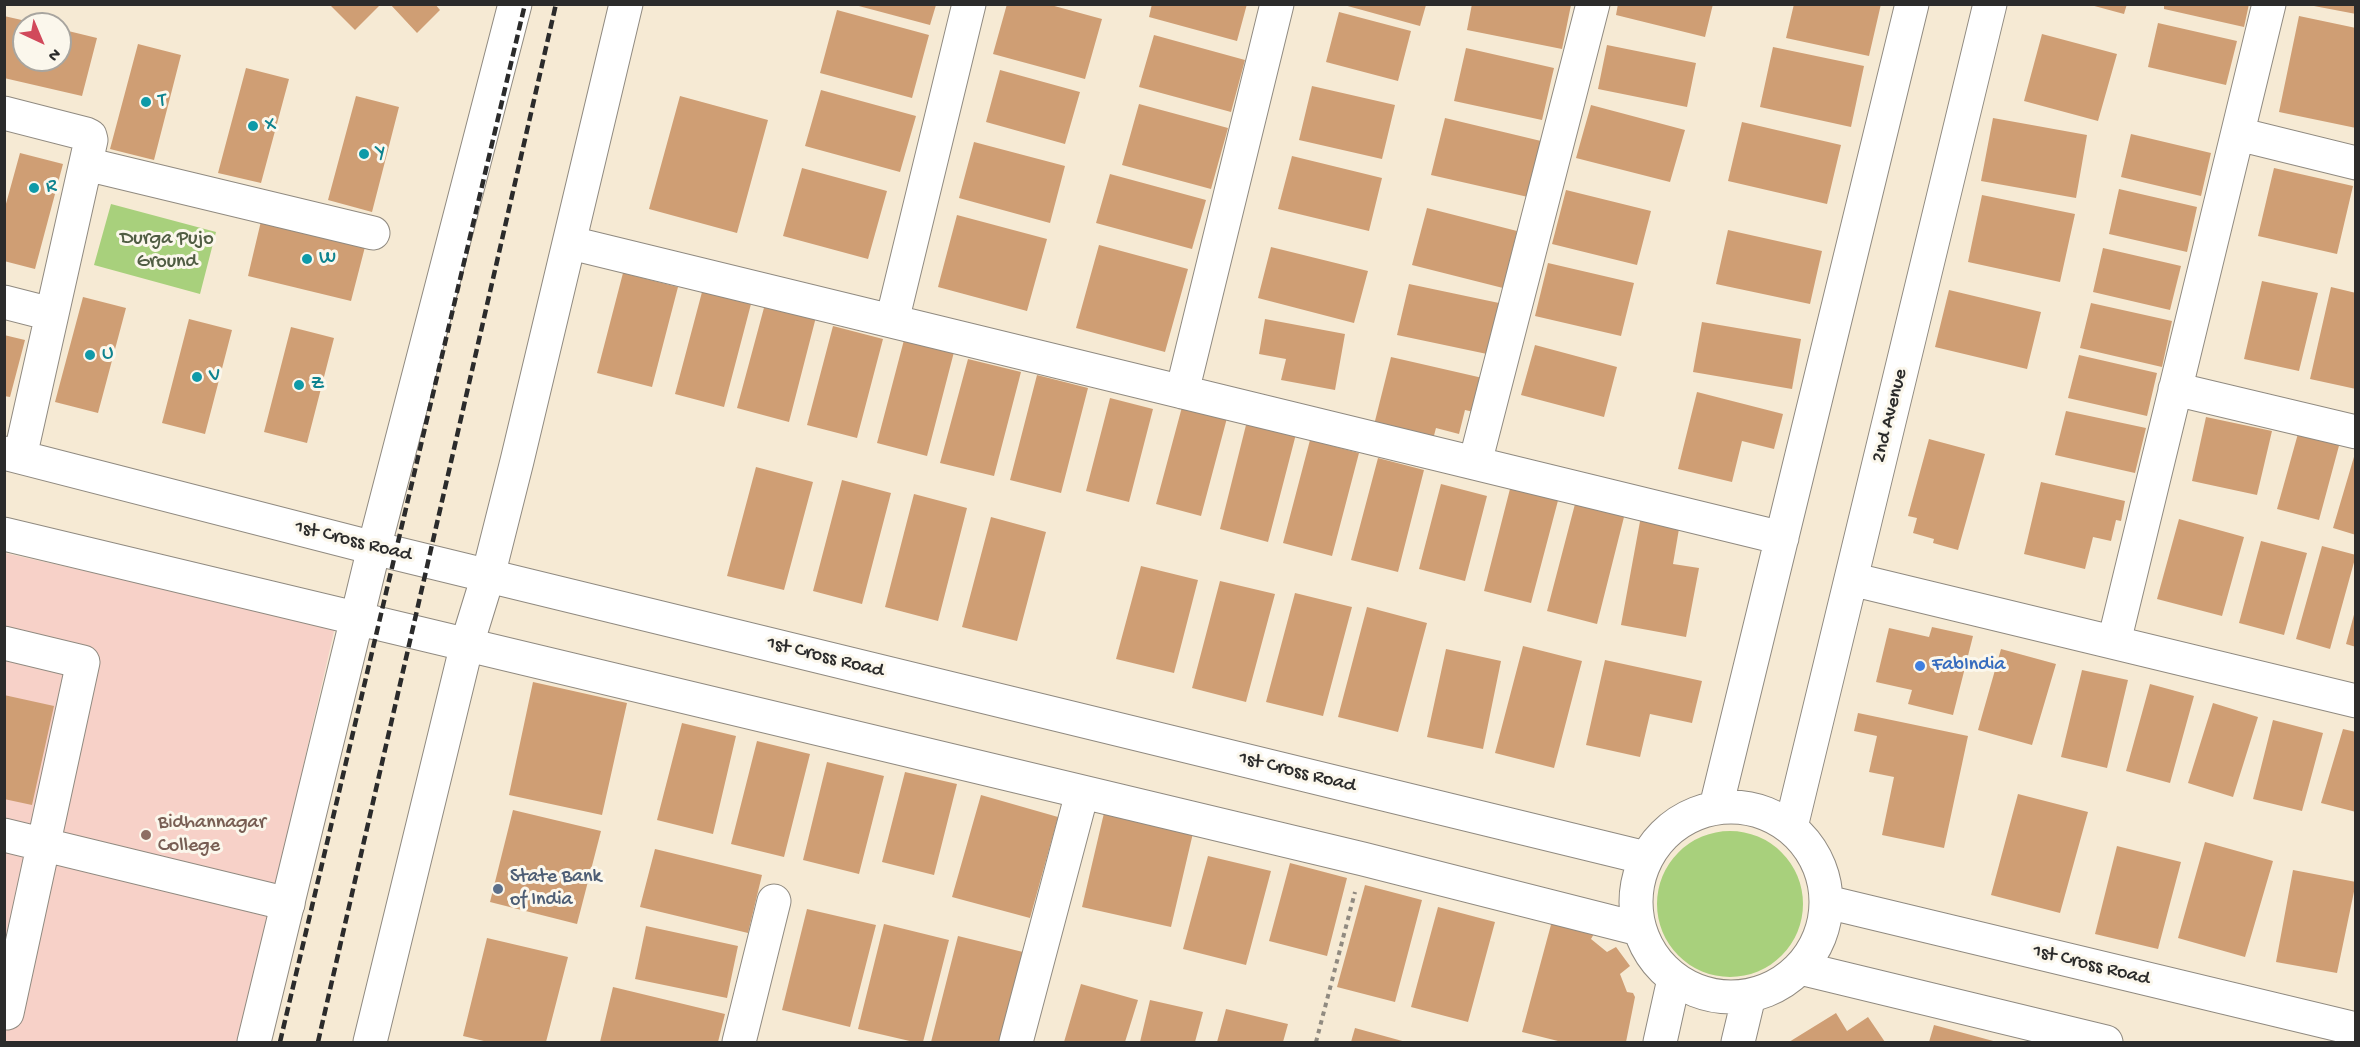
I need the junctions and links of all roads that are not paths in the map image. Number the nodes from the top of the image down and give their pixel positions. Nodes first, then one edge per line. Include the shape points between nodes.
1 (515, 4) edge
2 (626, 4) edge
3 (969, 4) edge
4 (1277, 4) edge
5 (1593, 4) edge
6 (1912, 4) edge
7 (1990, 4) edge
8 (2269, 4) edge
9 (4, 113) edge
10 (2238, 134) junction
11 (2355, 163) edge
12 (86, 164) junction
13 (373, 233) dead end
14 (571, 243) junction
15 (4, 302) edge
16 (51, 314) junction
17 (892, 321) junction
18 (2175, 388) junction
19 (1182, 392) junction
20 (2355, 432) edge
21 (12, 455) edge
22 (1475, 463) junction
23 (4, 534) edge
24 (1782, 538) junction
25 (374, 548) junction
26 (488, 576) junction
27 (1851, 579) junction
28 (358, 617) junction
29 (2114, 642) junction
30 (4, 643) edge
31 (467, 644) junction
32 (2355, 701) edge
33 (1082, 793) junction
34 (1716, 807) junction
35 (1791, 827) junction
36 (4, 835) edge
37 (45, 844) junction
38 (1646, 858) junction
39 (774, 901) dead end
40 (1827, 902) junction
41 (288, 904) junction
42 (1639, 930) junction
43 (1800, 968) junction
44 (1674, 979) junction
45 (1749, 996) junction
46 (4, 1012) edge
47 (2355, 1029) edge
48 (2316, 1032) edge
49 (254, 1042) edge
50 (370, 1042) edge
51 (739, 1042) edge
52 (1016, 1042) edge
53 (1660, 1042) edge
54 (1738, 1042) edge
55 (2106, 1042) edge

1 - 25 street
2 - 14 street
3 - 17 street
4 - 19 street
5 - 22 street
6 - 24 street
7 - 27 street, 2nd Avenue
8 - 10 street
9 - 12 street via 90,136
10 - 11 street
10 - 18 street
12 - 13 street
12 - 16 street
14 - 17 street
14 - 26 street
15 - 16 street
16 - 21 street
17 - 19 street
18 - 20 street
18 - 29 street
19 - 22 street
21 - 25 street, 1st Cross Road
22 - 24 street
23 - 28 street
24 - 34 street
25 - 26 street, 1st Cross Road
25 - 28 street
26 - 31 street
26 - 38 street, 1st Cross Road
27 - 29 street
27 - 35 street, 2nd Avenue
28 - 31 street
28 - 41 street
29 - 32 street
30 - 37 street via 83,662
31 - 33 street
31 - 50 street
33 - 42 street via 1363,859
33 - 52 street
34 - 35 street via 1756,808
34 - 38 street via 1675,824
35 - 40 street via 1818,860
36 - 37 street
37 - 41 street
37 - 46 street via 7,1013
38 - 42 street via 1635,905
39 - 51 street
40 - 43 street via 1824,926 1815,948
40 - 48 street, 1st Cross Road
41 - 49 street
42 - 44 street via 1647,949
43 - 45 street via 1785,981
43 - 55 street
44 - 45 street via 1710,995
44 - 53 street
45 - 54 street
47 - 48 street, 1st Cross Road

